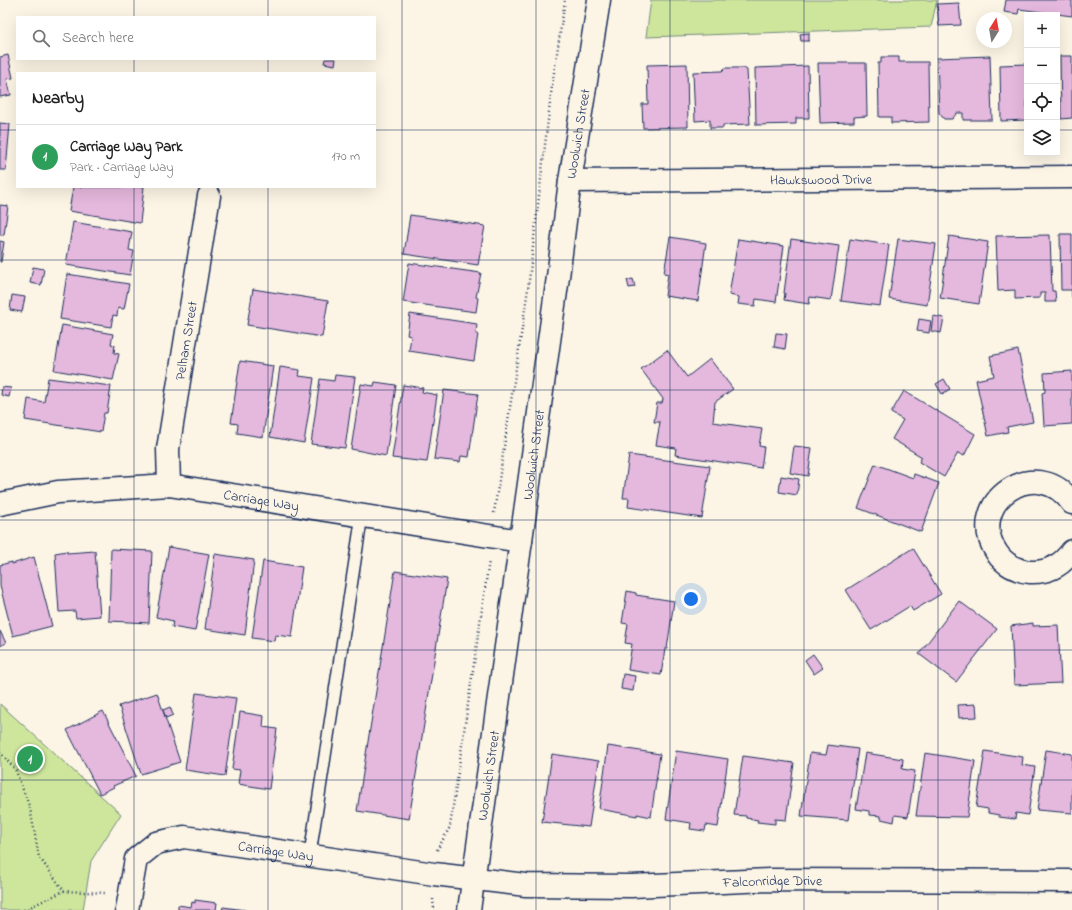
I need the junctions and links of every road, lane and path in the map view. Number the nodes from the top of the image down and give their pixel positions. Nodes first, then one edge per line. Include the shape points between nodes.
1 (565, 0) edge
2 (599, 0) edge
3 (1072, 177) edge
4 (570, 181) junction
5 (210, 196) dead end
6 (169, 485) junction
7 (496, 501) dead end
8 (1072, 503) edge
9 (0, 504) edge
10 (362, 515) junction
11 (522, 541) junction
12 (1072, 551) edge
13 (488, 564) dead end
14 (0, 752) edge
15 (436, 852) dead end
16 (310, 854) junction
17 (474, 879) junction
18 (1072, 881) edge
19 (64, 891) junction
20 (433, 898) dead end
21 (128, 902) edge
22 (24, 910) edge
23 (434, 910) edge
24 (469, 910) edge

1 - 7 path via 528,289
2 - 4 street, Woolwich Street
3 - 4 street, Hawkswood Drive
4 - 11 street, Woolwich Street
5 - 6 street, Pelham Street via 168,449
6 - 9 street, Carriage Way via 58,492
6 - 10 street, Carriage Way
8 - 12 street via 1052,485 1022,483 1009,489 998,500 991,513 988,528 991,543 999,557 1019,570 1050,570 1063,562
10 - 11 street, Carriage Way
10 - 16 lane
11 - 17 street, Woolwich Street
13 - 15 path via 450,827
14 - 19 path via 15,769 30,808 39,857
16 - 17 street, Carriage Way
16 - 21 street, Carriage Way via 184,836 156,843 136,859
17 - 18 street, Falconridge Drive via 526,884 631,886 770,880
17 - 24 street, Woolwich Street
19 - 21 path
19 - 22 path
20 - 23 path

